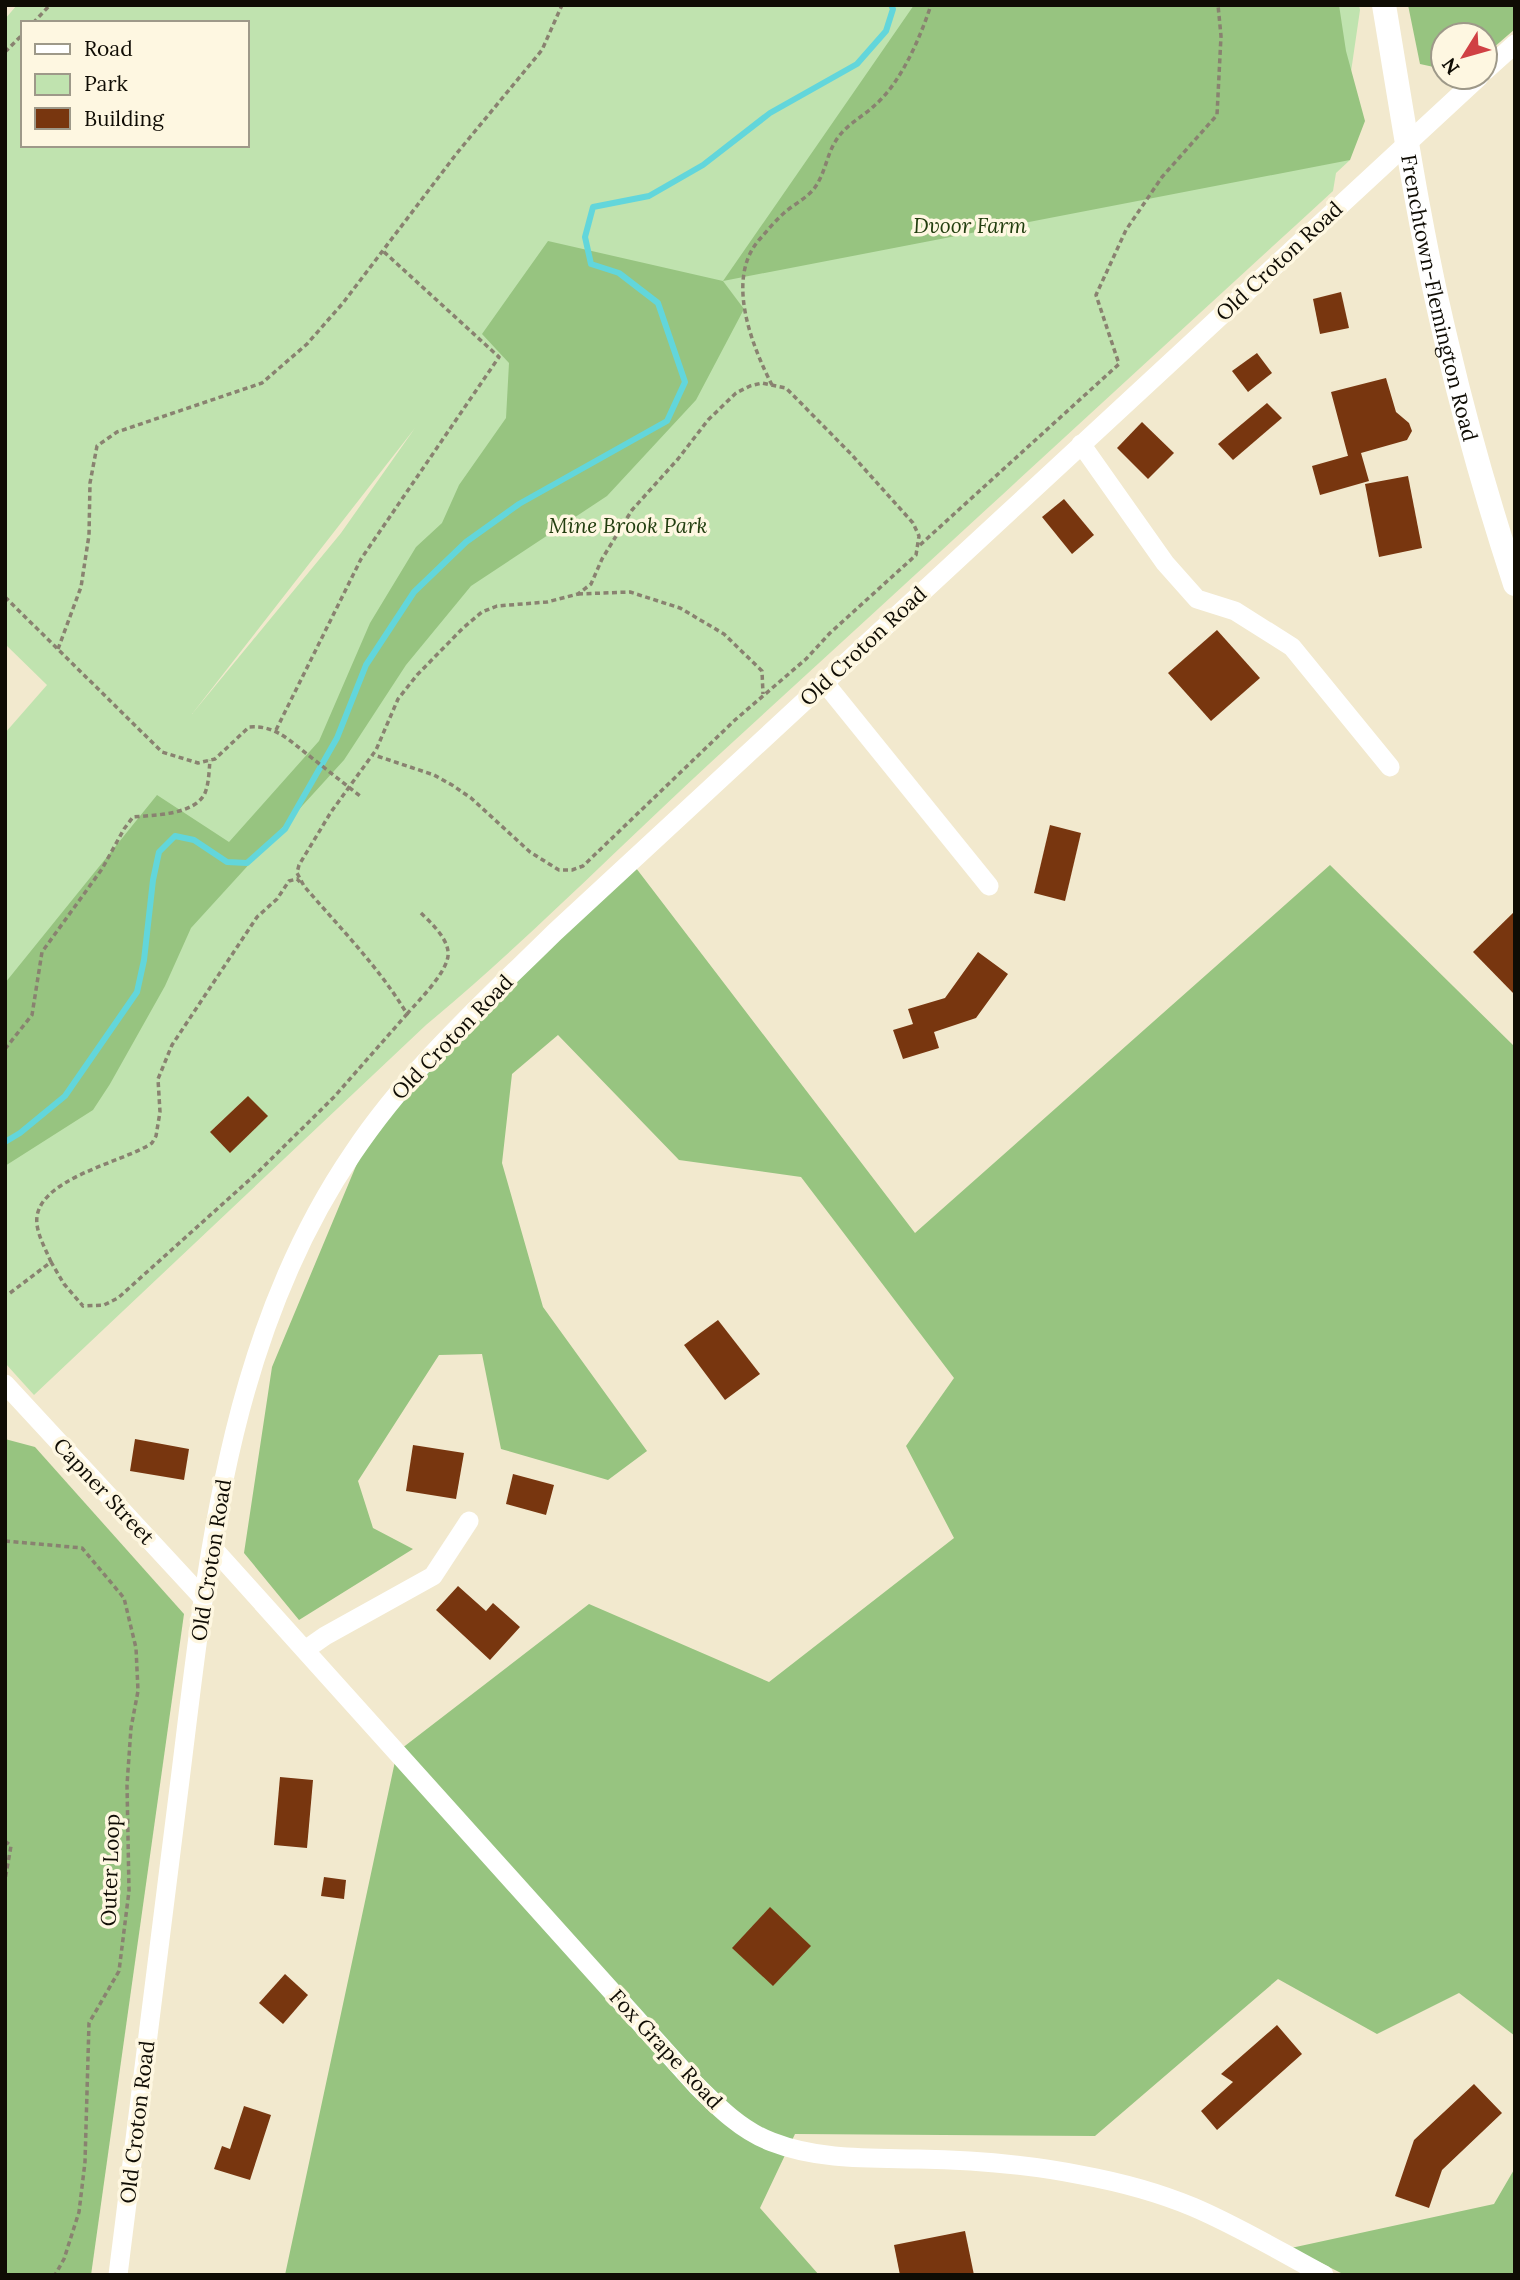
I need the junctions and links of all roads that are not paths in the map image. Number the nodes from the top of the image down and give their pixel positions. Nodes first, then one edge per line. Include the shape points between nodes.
1 (1384, 5) edge
2 (1515, 44) edge
3 (1499, 58) edge
4 (1463, 91) edge
5 (1407, 142) junction
6 (1081, 444) junction
7 (1506, 525) edge
8 (1515, 584) edge
9 (824, 682) junction
10 (1390, 767) dead end
11 (989, 886) dead end
12 (5, 1384) edge
13 (469, 1521) dead end
14 (212, 1547) junction
15 (203, 1598) junction
16 (305, 1650) junction
17 (118, 2275) edge
18 (1324, 2275) edge

1 - 5 main road, Frenchtown-Flemington Road
2 - 3 street
4 - 5 street, Old Croton Road
5 - 6 street, Old Croton Road
5 - 7 main road, Frenchtown-Flemington Road via 1447,345
6 - 9 street, Old Croton Road
6 - 10 street via 1165,563 1197,599 1235,611 1292,647
7 - 8 main road, Frenchtown-Flemington Road
9 - 11 street
9 - 14 street, Old Croton Road via 469,1016 387,1106 352,1154 321,1205 270,1312 235,1427
12 - 15 street, Capner Street
13 - 16 street via 433,1576
14 - 15 street, Old Croton Road
14 - 16 street, Fox Grape Road
15 - 17 street, Old Croton Road
16 - 18 street, Fox Grape Road via 696,2085 746,2128 769,2141 822,2154 981,2161 1123,2184 1203,2212

